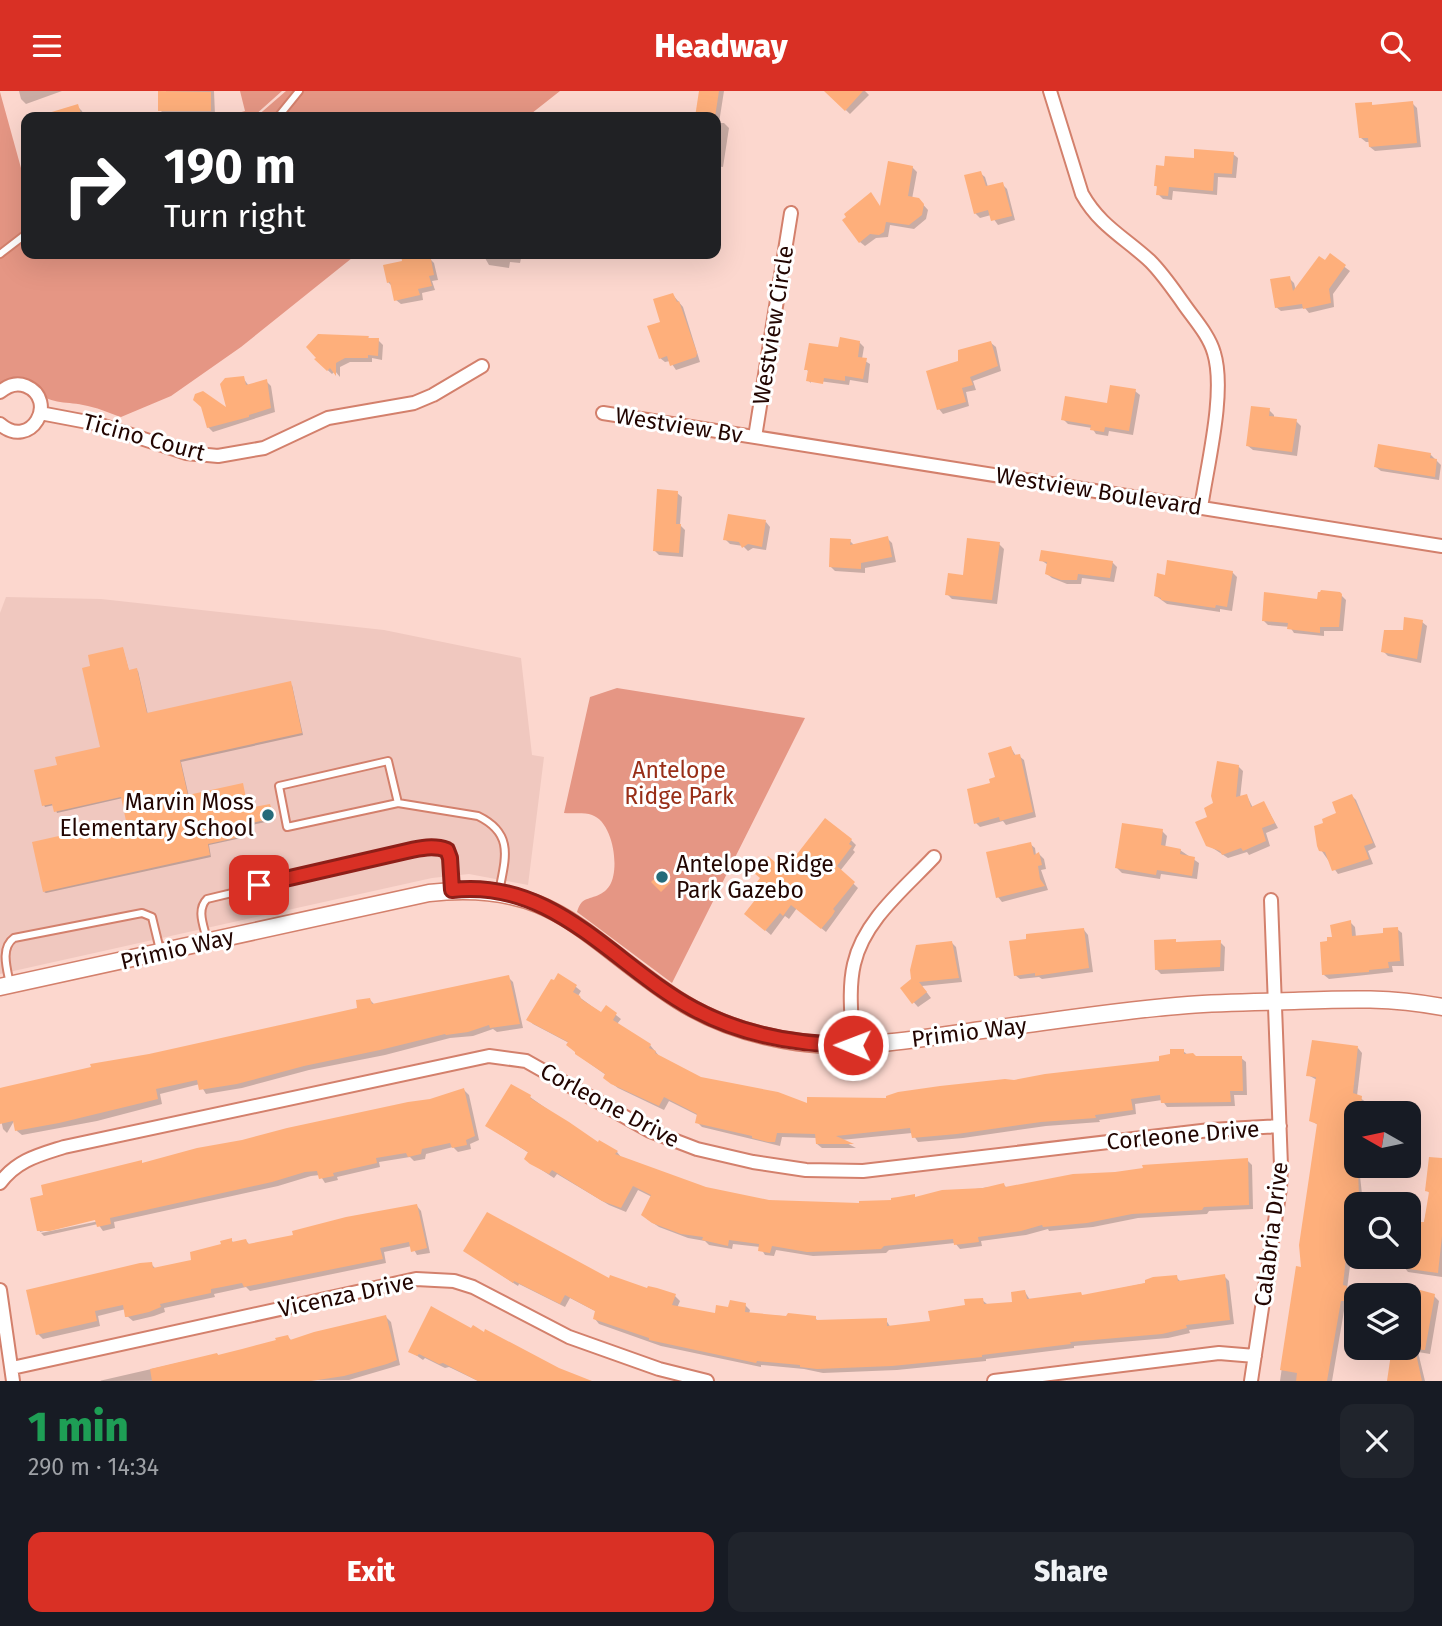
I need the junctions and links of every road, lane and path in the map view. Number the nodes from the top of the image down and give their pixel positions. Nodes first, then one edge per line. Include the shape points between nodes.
1 (299, 91) edge
2 (1050, 91) edge
3 (282, 112) edge
4 (791, 213) dead end
5 (21, 238) edge
6 (0, 254) edge
7 (482, 366) dead end
8 (0, 392) edge
9 (40, 413) junction
10 (603, 413) dead end
11 (0, 424) edge
12 (755, 437) junction
13 (1200, 508) junction
14 (1442, 546) edge
15 (398, 803) junction
16 (934, 857) dead end
17 (452, 890) junction
18 (499, 893) junction
19 (1270, 900) dead end
20 (207, 942) junction
21 (161, 952) junction
22 (5, 985) edge
23 (1275, 1002) junction
24 (1442, 1007) edge
25 (853, 1045) junction
26 (1280, 1126) junction
27 (0, 1183) edge
28 (0, 1290) edge
29 (1255, 1356) junction
30 (12, 1374) edge
31 (707, 1381) edge
32 (994, 1381) edge
33 (1251, 1381) edge

1 - 3 lane
2 - 13 street via 1090,209 1163,275 1214,351 1219,387
4 - 12 street, Westview Circle
5 - 6 lane
7 - 9 street, Ticino Court via 414,403 328,418 278,443 229,455 186,453 98,424
8 - 9 street via 16,384 29,388 39,398
9 - 11 street via 26,430 11,431
10 - 12 street, Westview Bv
12 - 13 street, Westview Boulevard
13 - 14 street, Westview Boulevard
15 - 15 lane via 287,827 279,786 388,761
15 - 18 lane via 478,816 494,826 505,847
16 - 25 street via 864,938 852,981
17 - 18 street, Primio Way
17 - 20 street, Primio Way
17 - 20 lane via 447,850 407,851 207,899 201,910
18 - 25 street, Primio Way via 535,902 568,918 665,991 723,1023 777,1039
19 - 23 street, Calabria Drive
20 - 21 street, Primio Way
21 - 22 street, Primio Way
21 - 22 lane via 152,917 142,912 14,938 5,954
23 - 24 street, Primio Way via 1383,998
23 - 25 street, Primio Way via 1186,1005
23 - 26 street, Calabria Drive
26 - 27 street, Corleone Drive via 1210,1130 863,1171 807,1170 696,1149 650,1131 526,1061 489,1056 64,1147 24,1160
26 - 29 street, Calabria Drive via 1280,1188
28 - 30 street
29 - 32 street via 1219,1353
29 - 33 street, Calabria Drive
30 - 31 street, Vicenza Drive via 436,1278 473,1287 537,1322 614,1355

